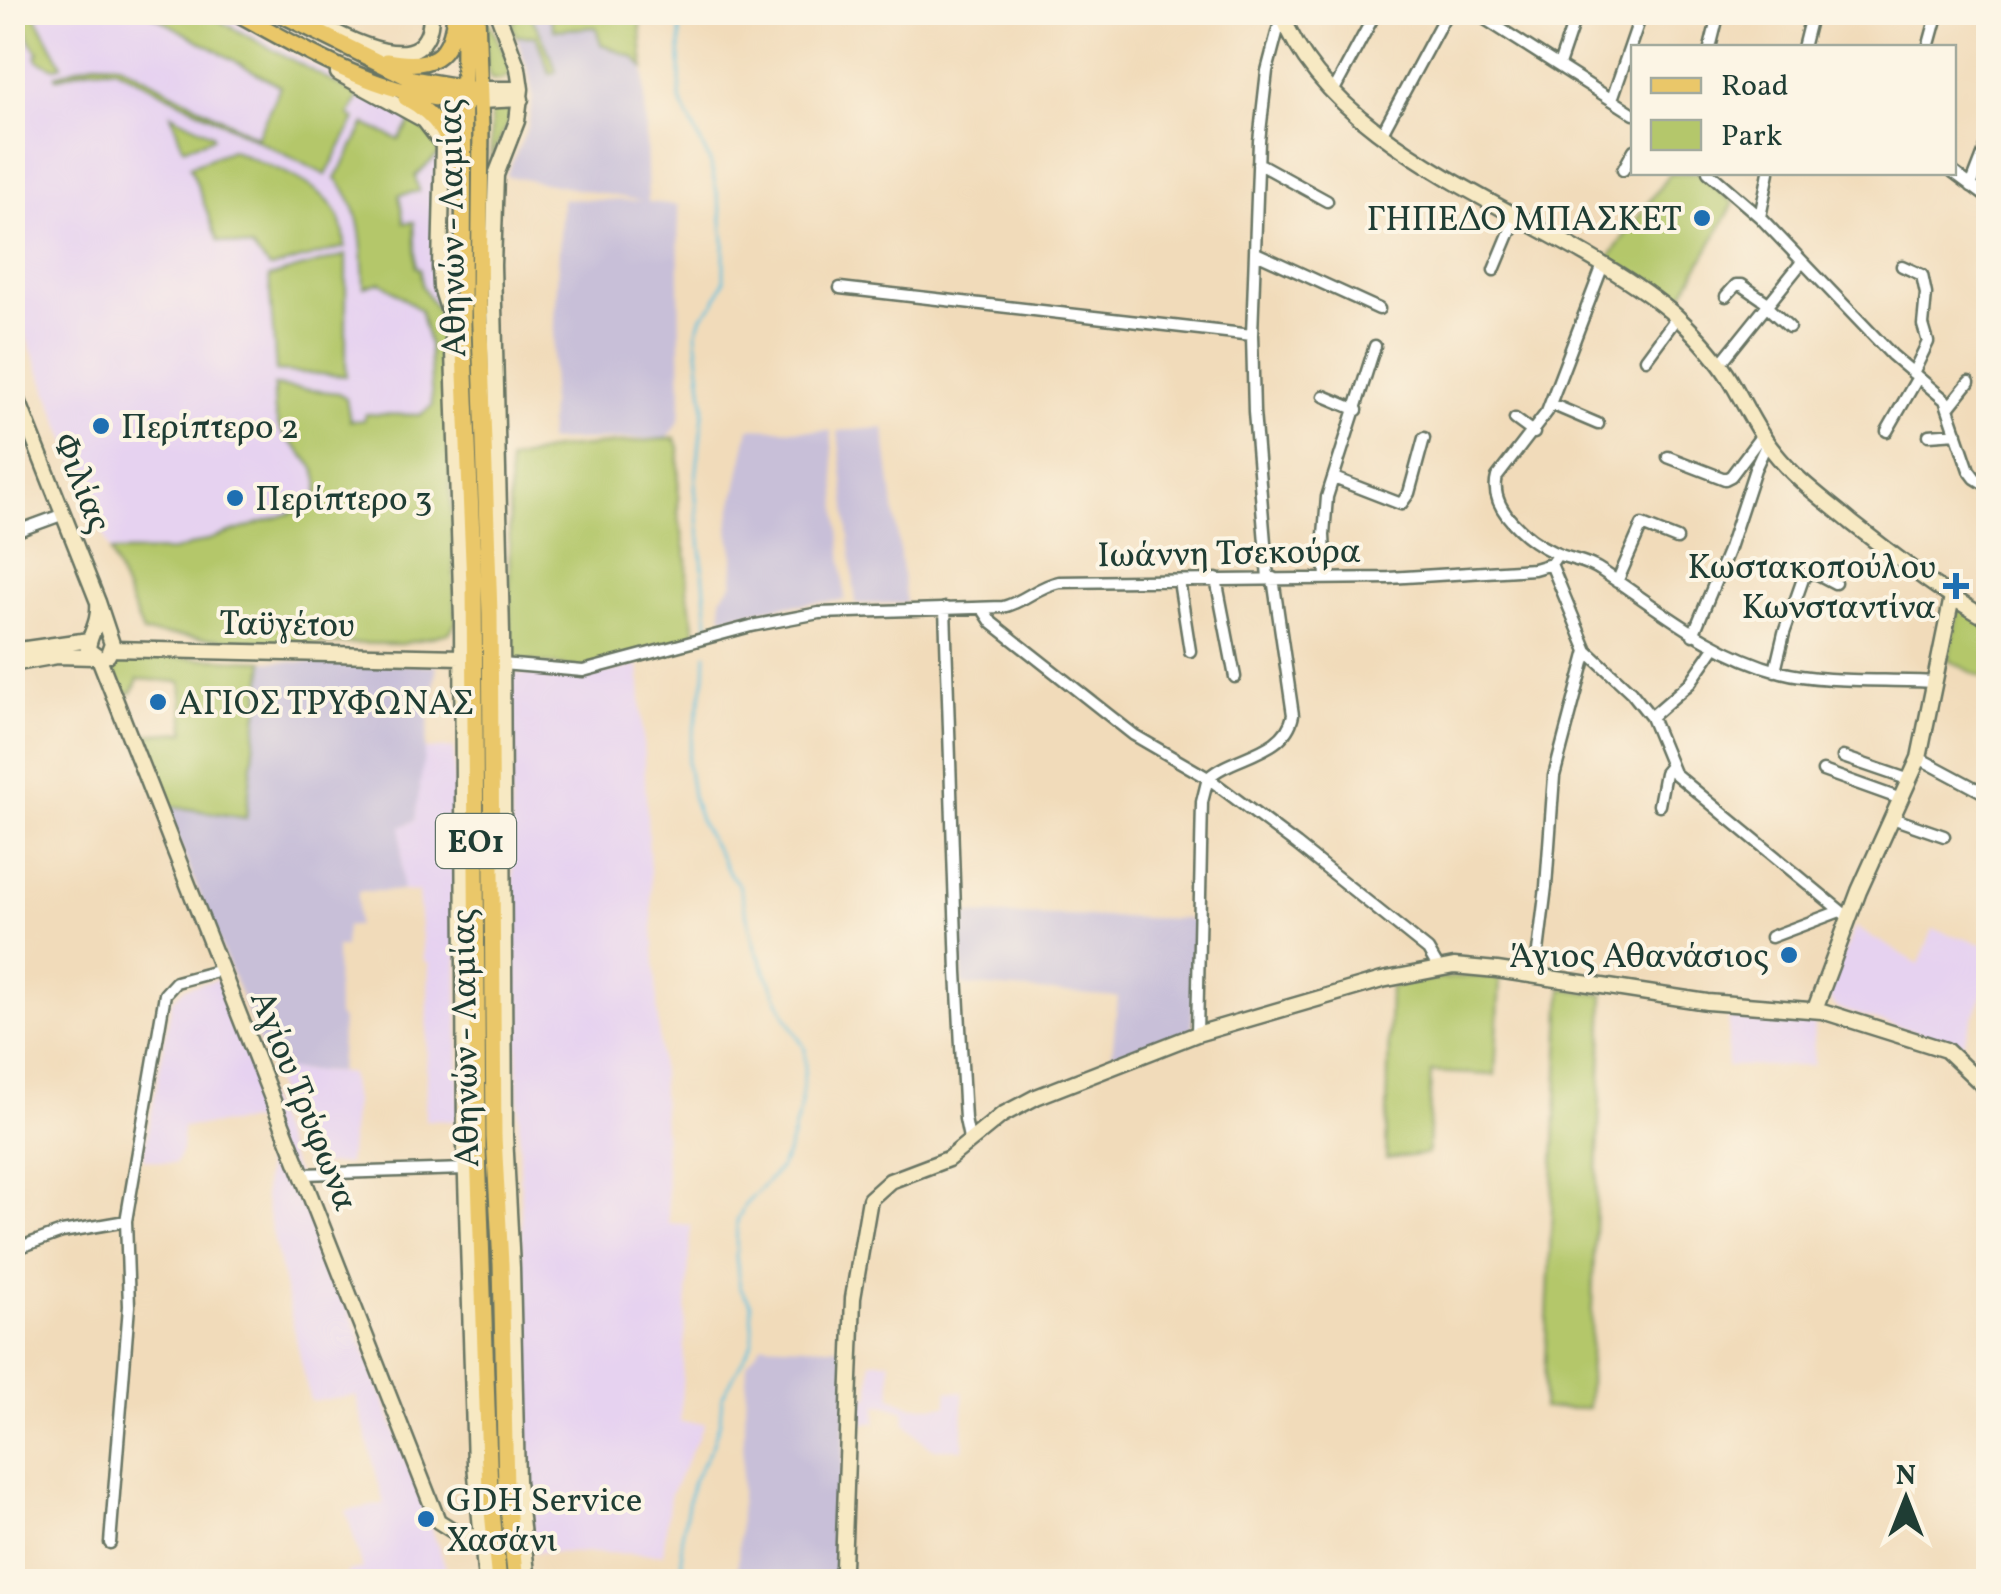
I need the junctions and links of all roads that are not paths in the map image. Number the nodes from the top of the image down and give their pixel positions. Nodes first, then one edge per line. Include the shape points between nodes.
1 (235, 12) edge
2 (277, 12) edge
3 (297, 12) edge
4 (431, 12) edge
5 (455, 12) edge
6 (464, 12) edge
7 (477, 12) edge
8 (498, 12) edge
9 (1376, 12) edge
10 (1447, 12) edge
11 (1474, 12) edge
12 (1577, 12) edge
13 (1642, 12) edge
14 (1719, 12) edge
15 (1812, 12) edge
16 (1938, 12) edge
17 (1282, 13) edge
18 (1711, 45) edge
19 (1803, 45) edge
20 (1929, 45) edge
21 (310, 52) junction
22 (358, 54) junction
23 (1559, 66) junction
24 (381, 85) junction
25 (1333, 92) junction
26 (521, 94) junction
27 (472, 95) junction
28 (1612, 99) junction
29 (1631, 112) edge
30 (1382, 133) junction
31 (1988, 142) edge
32 (1631, 155) edge
33 (1258, 163) junction
34 (1623, 170) dead end
35 (1956, 174) edge
36 (1711, 175) edge
37 (1768, 175) edge
38 (1971, 186) junction
39 (465, 194) junction
40 (1988, 198) edge
41 (1327, 201) dead end
42 (1516, 215) junction
43 (1760, 218) junction
44 (1256, 253) junction
45 (1802, 262) junction
46 (1603, 265) junction
47 (1902, 266) dead end
48 (1494, 270) dead end
49 (840, 288) dead end
50 (1726, 296) dead end
51 (1767, 305) junction
52 (1379, 309) dead end
53 (1677, 318) junction
54 (1789, 327) dead end
55 (1252, 335) junction
56 (1375, 346) dead end
57 (1646, 359) dead end
58 (1720, 364) junction
59 (1916, 375) junction
60 (1969, 382) dead end
61 (12, 385) edge
62 (1324, 396) dead end
63 (1552, 404) junction
64 (1949, 408) junction
65 (1357, 410) junction
66 (1515, 419) dead end
67 (1598, 424) dead end
68 (1887, 430) dead end
69 (1534, 432) junction
70 (1957, 433) junction
71 (1930, 436) dead end
72 (1424, 438) dead end
73 (1765, 439) junction
74 (1668, 458) dead end
75 (1334, 478) junction
76 (1988, 486) edge
77 (64, 514) junction
78 (12, 533) edge
79 (1677, 540) dead end
80 (1554, 559) junction
81 (1270, 578) junction
82 (1326, 578) junction
83 (1216, 579) junction
84 (1180, 581) junction
85 (1617, 582) junction
86 (1835, 583) dead end
87 (1952, 598) junction
88 (944, 608) junction
89 (982, 608) junction
90 (1988, 618) edge
91 (1693, 636) junction
92 (101, 640) junction
93 (1716, 648) junction
94 (12, 651) edge
95 (1190, 651) dead end
96 (1588, 651) junction
97 (96, 657) junction
98 (461, 657) junction
99 (12, 664) edge
100 (502, 664) junction
101 (1776, 671) junction
102 (1235, 676) dead end
103 (1933, 682) junction
104 (1652, 717) junction
105 (1843, 757) dead end
106 (1919, 758) junction
107 (1670, 767) junction
108 (1823, 771) dead end
109 (1208, 778) junction
110 (1910, 780) junction
111 (1988, 795) edge
112 (1901, 799) junction
113 (1660, 804) dead end
114 (1892, 818) junction
115 (1944, 836) dead end
116 (1844, 914) junction
117 (1772, 937) dead end
118 (1438, 967) junction
119 (222, 970) junction
120 (1535, 976) junction
121 (1815, 1009) junction
122 (1197, 1034) junction
123 (1988, 1090) edge
124 (970, 1144) junction
125 (466, 1169) junction
126 (303, 1174) junction
127 (126, 1221) junction
128 (12, 1250) edge
129 (481, 1537) junction
130 (110, 1543) dead end
131 (486, 1582) edge
132 (499, 1582) edge
133 (516, 1582) edge
134 (528, 1582) edge
135 (839, 1582) edge

1 - 21 main road
2 - 22 main road
3 - 4 street via 363,47 395,52 425,43
5 - 22 main road via 447,46 432,61
6 - 27 main road, Αθηνών - Λαμίας / ΕΟ1
7 - 27 main road, Αθηνών - Λαμίας / ΕΟ1
8 - 26 street
9 - 25 street
10 - 30 street
11 - 23 street
12 - 23 street
13 - 28 street
14 - 18 street
15 - 19 street
16 - 20 street
17 - 25 street via 1304,57
17 - 33 street
21 - 24 main road
21 - 98 street via 424,120 442,145 440,267 452,322
22 - 27 main road via 412,79
23 - 28 street
24 - 27 main road via 422,96
24 - 39 main road via 438,120
25 - 30 street
26 - 27 street
26 - 100 street via 497,168 494,210
27 - 39 main road, Αθηνών - Λαμίας / ΕΟ1
27 - 133 main road, Αθηνών - Λαμίας / ΕΟ1 via 490,594 494,1137 506,1489
28 - 29 street
30 - 42 street
31 - 38 street
32 - 34 street
33 - 41 street
33 - 44 street
35 - 38 street
36 - 43 street
37 - 43 street
38 - 40 street
39 - 132 main road, Αθηνών - Λαμίας / ΕΟ1 via 478,1150
42 - 46 street
42 - 48 street
43 - 45 street
44 - 52 street
44 - 55 street
45 - 51 street
45 - 59 street
46 - 53 street
46 - 63 street
47 - 59 street via 1922,275 1926,294 1928,342
49 - 55 street
50 - 51 street via 1742,285
51 - 54 street
51 - 58 street
53 - 57 street
53 - 58 street
55 - 81 street
56 - 65 street
58 - 73 street
59 - 64 street
59 - 68 street
60 - 64 street
61 - 77 street, Φιλίας
62 - 65 street
63 - 67 street
63 - 69 street
64 - 70 street
65 - 75 street
66 - 69 street
69 - 80 street via 1502,468 1495,490 1516,525
70 - 71 street
70 - 76 street via 1971,473
72 - 75 street via 1400,504
73 - 74 street via 1725,478
73 - 87 street via 1804,484
73 - 91 street
75 - 82 street via 1325,509
77 - 78 street
77 - 92 street, Φιλίας via 98,602
79 - 85 street via 1642,525
80 - 82 street, Ιωάννη Τσεκούρα via 1534,568 1468,574
80 - 85 street via 1596,567
80 - 96 street
81 - 82 street, Ιωάννη Τσεκούρα
81 - 83 street, Ιωάννη Τσεκούρα
81 - 109 street via 1291,725 1274,743
83 - 84 street, Ιωάννη Τσεκούρα
83 - 102 street
84 - 89 street, Ιωάννη Τσεκούρα via 1059,582 1016,604
84 - 95 street
85 - 91 street
86 - 101 street via 1814,572 1804,576
87 - 90 street
87 - 103 street
88 - 89 street, Ιωάννη Τσεκούρα
88 - 100 street, Ιωάννη Τσεκούρα via 819,613 583,671
88 - 124 street
89 - 109 street via 1110,718
91 - 93 street
92 - 94 street, Ταϋγέτου
92 - 97 street via 106,657
92 - 98 street, Ταϋγέτου
93 - 101 street
93 - 104 street
96 - 104 street
96 - 120 street via 1554,776
97 - 99 street
97 - 119 street, Αγίου Τρύφωνα
98 - 125 street
100 - 134 street via 505,1135 517,1481
101 - 103 street
103 - 106 street
104 - 107 street
105 - 110 street
106 - 110 street
106 - 111 street
107 - 113 street
107 - 116 street
108 - 112 street
109 - 118 street via 1428,950
109 - 122 street
110 - 112 street
112 - 114 street
114 - 115 street
114 - 116 street
116 - 117 street
116 - 121 street
118 - 120 street
118 - 122 street
119 - 126 street, Αγίου Τρύφωνα
119 - 127 street via 176,982 165,994
120 - 121 street via 1708,1002
121 - 123 street via 1946,1050
122 - 124 street via 1018,1105
124 - 135 street via 878,1188 865,1211
125 - 126 street
125 - 129 street
126 - 129 street, Αγίου Τρύφωνα via 438,1521
127 - 128 street via 62,1232
127 - 130 street via 129,1306
129 - 131 street

